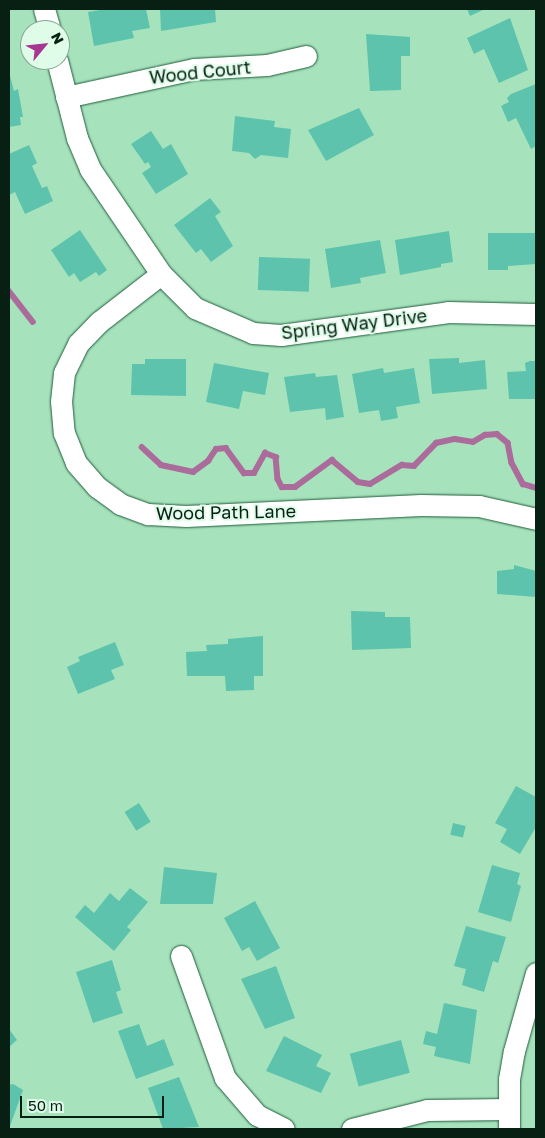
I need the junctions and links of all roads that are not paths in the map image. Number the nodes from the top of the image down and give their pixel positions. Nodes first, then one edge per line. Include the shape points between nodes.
1 (306, 56) dead end
2 (59, 70) edge
3 (66, 97) junction
4 (161, 274) junction
5 (536, 314) edge
6 (536, 519) edge
7 (181, 956) dead end
8 (534, 987) edge
9 (508, 1119) edge
10 (284, 1129) edge
11 (352, 1129) edge

1 - 3 street, Wood Court via 267,65 194,69
2 - 3 street, Spring Way Drive
3 - 4 street, Spring Way Drive via 90,169
4 - 5 street, Spring Way Drive via 195,308 253,333 281,335 448,312
4 - 6 street, Wood Path Lane via 99,322 78,344 64,373 61,400 64,433 76,462 97,487 120,504 148,514 186,516 421,505 480,506
7 - 10 street via 225,1078 257,1115
8 - 9 street via 514,1051
9 - 11 street via 427,1110

